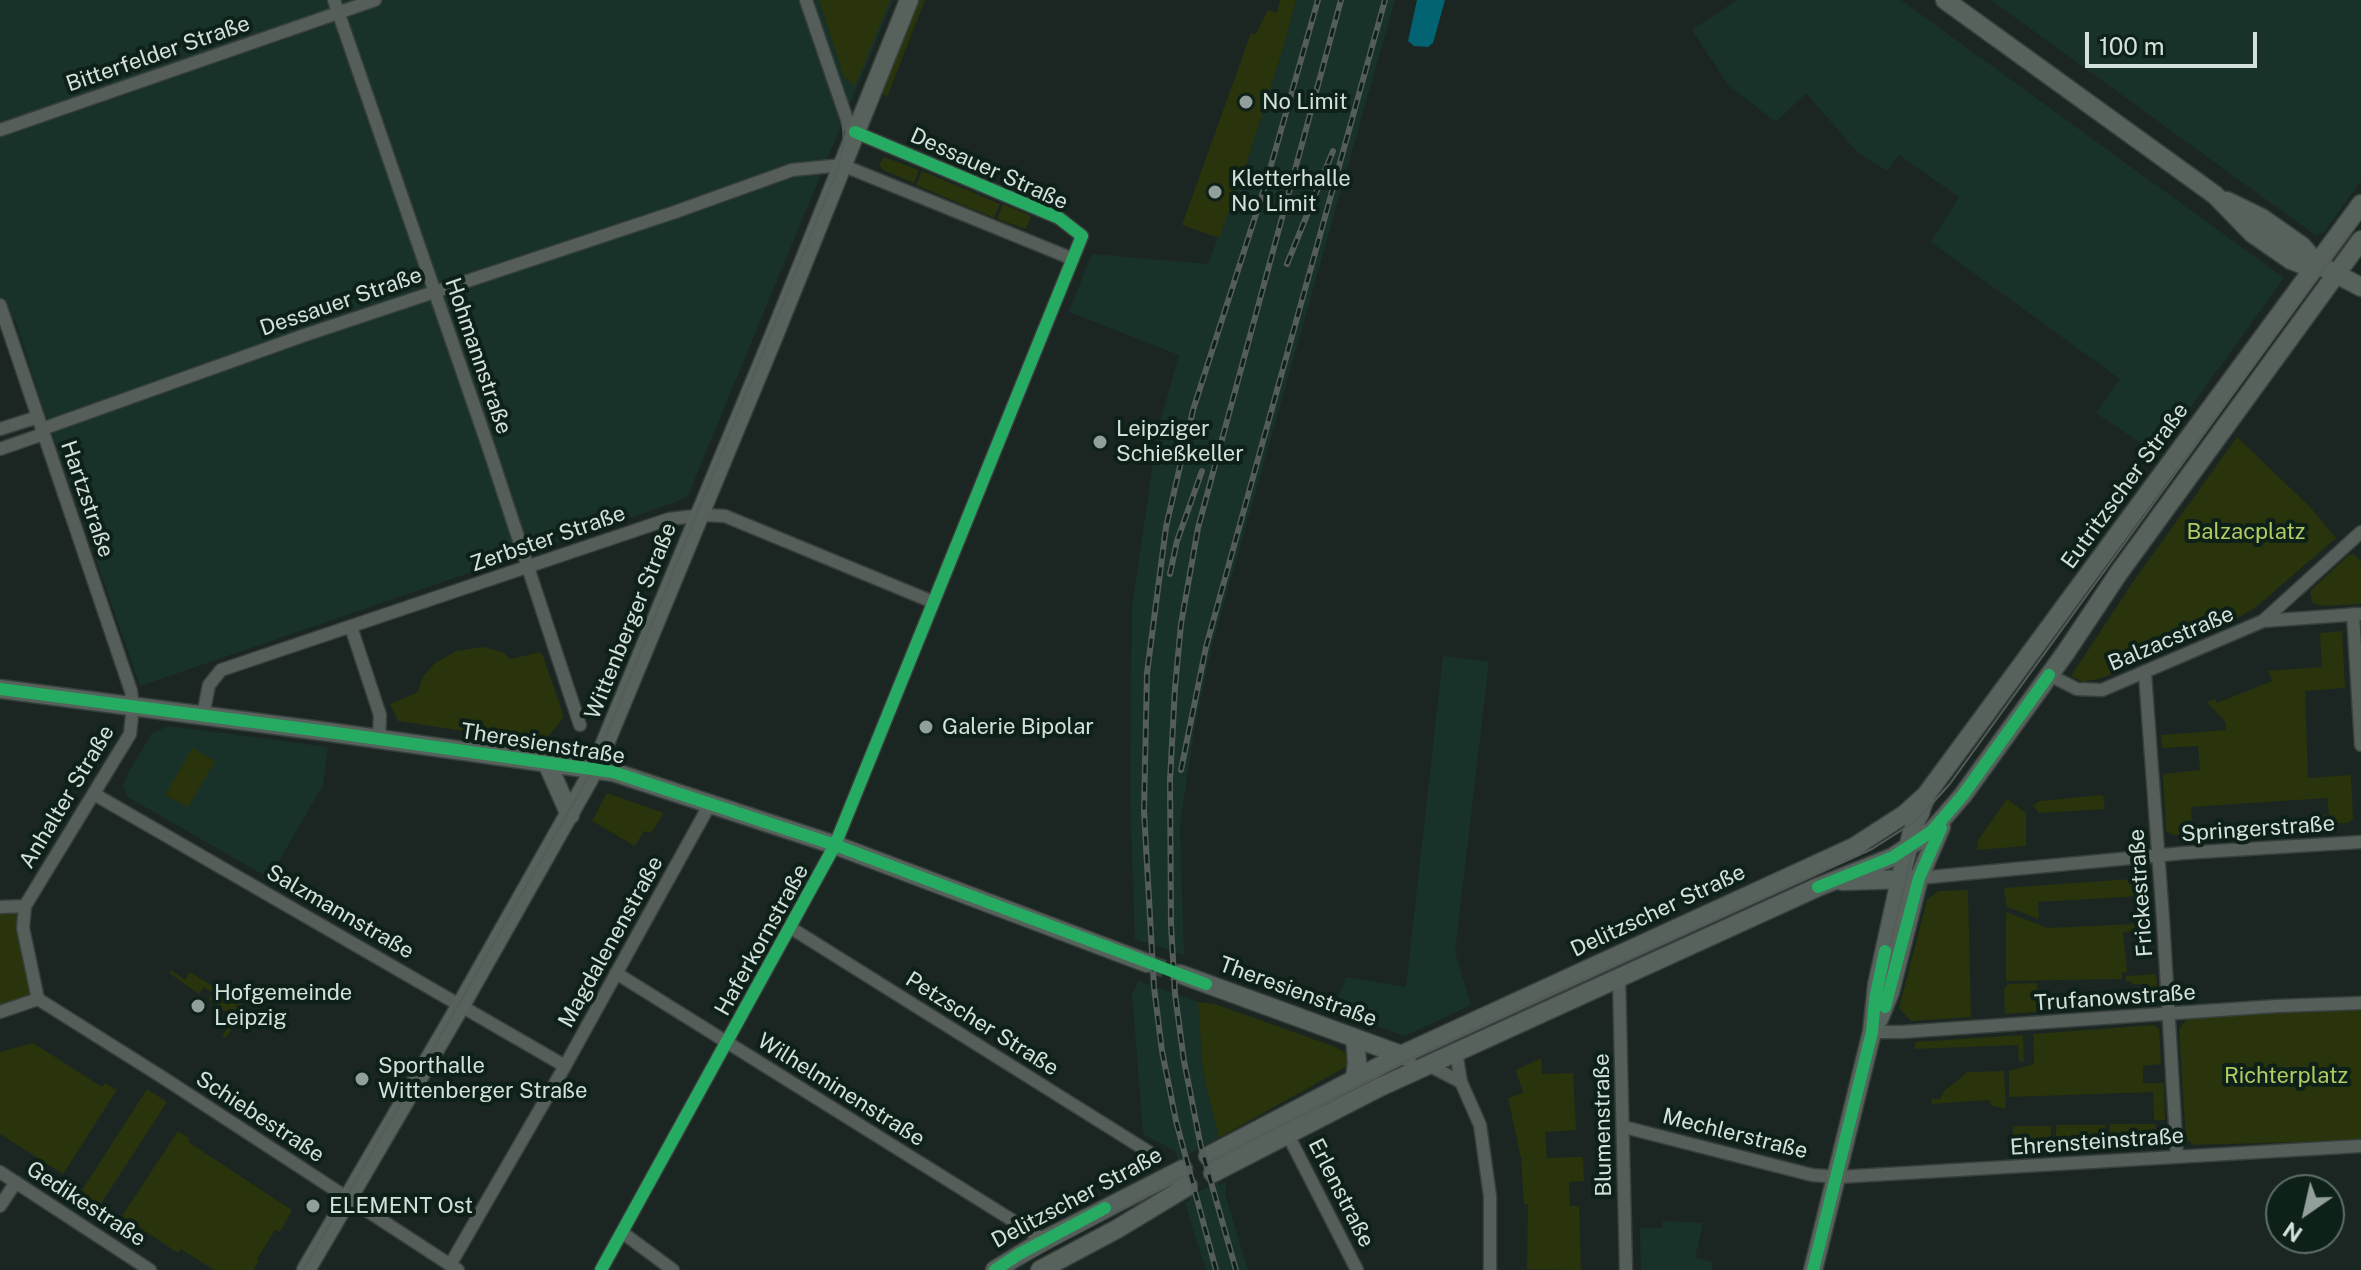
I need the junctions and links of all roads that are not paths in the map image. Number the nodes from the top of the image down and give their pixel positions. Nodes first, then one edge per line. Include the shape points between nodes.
1 (334, 0) edge
2 (375, 0) edge
3 (806, 0) edge
4 (909, 0) edge
5 (1945, 0) edge
6 (339, 13) junction
7 (0, 130) edge
8 (854, 135) junction
9 (842, 165) junction
10 (2361, 204) edge
11 (2361, 240) edge
12 (1073, 259) junction
13 (2317, 264) junction
14 (2336, 274) junction
15 (2361, 287) edge
16 (434, 292) junction
17 (0, 305) edge
18 (41, 427) junction
19 (0, 429) edge
20 (0, 449) edge
21 (700, 515) junction
22 (2360, 536) edge
23 (527, 566) junction
24 (2293, 594) junction
25 (933, 602) junction
26 (2357, 614) edge
27 (2311, 616) junction
28 (2263, 621) junction
29 (351, 627) junction
30 (2145, 674) junction
31 (2049, 675) junction
32 (0, 689) edge
33 (133, 706) junction
34 (203, 715) junction
35 (580, 725) dead end
36 (379, 739) junction
37 (2361, 745) edge
38 (547, 763) junction
39 (594, 770) junction
40 (94, 794) junction
41 (1926, 795) junction
42 (710, 804) junction
43 (570, 815) junction
44 (1946, 817) junction
45 (2361, 842) edge
46 (835, 845) junction
47 (1907, 849) junction
48 (2159, 856) junction
49 (1919, 878) junction
50 (1900, 880) junction
51 (1834, 881) junction
52 (25, 906) junction
53 (0, 907) edge
54 (791, 928) junction
55 (1147, 963) tunnel mouth
56 (616, 973) junction
57 (1180, 974) tunnel mouth
58 (1619, 979) junction
59 (38, 999) junction
60 (2361, 1003) edge
61 (461, 1005) junction
62 (0, 1012) edge
63 (2169, 1014) junction
64 (1872, 1032) junction
65 (1355, 1038) junction
66 (727, 1043) junction
67 (1456, 1052) junction
68 (1401, 1055) junction
69 (1428, 1065) junction
70 (565, 1066) junction
71 (1355, 1078) junction
72 (1461, 1082) junction
73 (1624, 1127) junction
74 (1288, 1135) junction
75 (2361, 1146) edge
76 (1152, 1154) dead end
77 (2177, 1157) junction
78 (0, 1172) edge
79 (1836, 1177) junction
80 (16, 1182) junction
81 (348, 1200) junction
82 (0, 1206) edge
83 (623, 1233) junction
84 (1044, 1240) junction
85 (134, 1266) edge
86 (454, 1267) edge
87 (150, 1270) edge
88 (306, 1270) edge
89 (601, 1270) edge
90 (673, 1270) edge
91 (995, 1270) edge
92 (1040, 1270) edge
93 (1357, 1270) edge
94 (1490, 1270) edge
95 (1626, 1270) edge
96 (1813, 1270) edge

1 - 6 street, Hohmannstraße
2 - 6 street, Bitterfelder Straße
3 - 8 street
4 - 8 main road, Wittenberger Straße
5 - 13 main road via 2215,195 2252,233 2291,260
6 - 7 street, Bitterfelder Straße
6 - 16 street, Hohmannstraße
8 - 9 main road, Wittenberger Straße
8 - 12 street, Dessauer Straße via 1059,218 1082,236
9 - 12 street, Dessauer Straße
9 - 16 street, Dessauer Straße via 783,173
9 - 21 main road, Wittenberger Straße
10 - 13 main road, Eutritzscher Straße
11 - 14 main road, Eutritzscher Straße
12 - 25 street, Haferkornstraße
13 - 14 main road
13 - 41 main road, Eutritzscher Straße
14 - 15 main road
14 - 31 main road, Eutritzscher Straße
16 - 18 street, Dessauer Straße
16 - 23 street, Hohmannstraße
17 - 18 street, Hartzstraße
18 - 19 street, Dessauer Straße
18 - 20 street, Dessauer Straße
18 - 33 street, Hartzstraße
21 - 23 street, Zerbster Straße via 669,519
21 - 25 street, Zerbster Straße via 725,516
21 - 39 main road, Wittenberger Straße
22 - 24 street, Balzacstraße
23 - 29 street, Zerbster Straße
23 - 35 street, Hohmannstraße
24 - 27 street
24 - 28 street, Balzacstraße
25 - 46 street, Haferkornstraße
26 - 27 street, Balzacstraße
26 - 37 street
27 - 28 street, Balzacstraße
28 - 30 street, Balzacstraße
29 - 34 street, Zerbster Straße via 215,676
29 - 36 street via 380,715
30 - 31 street, Balzacstraße via 2102,690 2077,689
30 - 48 street, Frickestraße
31 - 44 main road, Eutritzscher Straße
32 - 33 main road, Theresienstraße
33 - 34 main road, Theresienstraße
33 - 40 street, Anhalter Straße via 130,734
34 - 36 main road, Theresienstraße
36 - 38 main road, Theresienstraße
38 - 39 main road, Theresienstraße
38 - 43 main road
39 - 42 main road, Theresienstraße
39 - 43 main road, Wittenberger Straße
40 - 52 street, Anhalter Straße
40 - 61 street, Salzmannstraße
41 - 47 main road
41 - 68 main road, Delitzscher Straße via 1854,847
42 - 46 main road, Theresienstraße
42 - 56 street, Magdalenenstraße
43 - 61 main road, Wittenberger Straße
44 - 47 main road, Delitzscher Straße
44 - 49 main road
45 - 48 street, Springerstraße
46 - 54 street, Haferkornstraße
46 - 55 main road, Theresienstraße
47 - 50 main road
47 - 51 main road, Delitzscher Straße
48 - 49 street, Springerstraße
48 - 63 street, Frickestraße
49 - 50 main road
49 - 64 main road via 1890,992
50 - 51 main road
50 - 64 main road
51 - 58 main road, Delitzscher Straße
52 - 53 street
52 - 59 street via 23,928
54 - 66 street, Haferkornstraße
54 - 76 street, Petzscher Straße
56 - 66 street, Wilhelminenstraße
56 - 70 street, Magdalenenstraße
57 - 65 main road, Theresienstraße
58 - 67 main road, Delitzscher Straße
58 - 73 street, Blumenstraße
59 - 62 street
59 - 81 street, Schiebestraße
60 - 63 street, Trufanowstraße
61 - 70 street, Salzmannstraße
61 - 81 main road, Wittenberger Straße
63 - 64 street, Trufanowstraße
63 - 77 street, Frickestraße
64 - 79 main road
65 - 68 main road, Theresienstraße
65 - 71 main road
66 - 83 street, Haferkornstraße
66 - 84 street, Wilhelminenstraße
67 - 69 main road, Delitzscher Straße
67 - 72 street
68 - 69 main road
68 - 71 main road, Delitzscher Straße
69 - 72 street
69 - 74 main road, Delitzscher Straße
70 - 86 street, Magdalenenstraße
71 - 74 main road, Delitzscher Straße via 1211,1164
72 - 94 street via 1484,1142
73 - 79 street, Mechlerstraße
73 - 95 street, Blumenstraße
74 - 93 street, Erlenstraße
75 - 77 street, Ehrensteinstraße
77 - 79 street, Ehrensteinstraße
78 - 80 street, Gedikestraße
79 - 96 main road
80 - 82 street
80 - 85 street, Gedikestraße
81 - 86 street, Schiebestraße
81 - 88 main road, Wittenberger Straße
83 - 89 street, Haferkornstraße
83 - 90 street
84 - 91 main road, Delitzscher Straße
84 - 92 main road, Delitzscher Straße via 1185,1178 1117,1229
85 - 87 street, Gedikestraße

